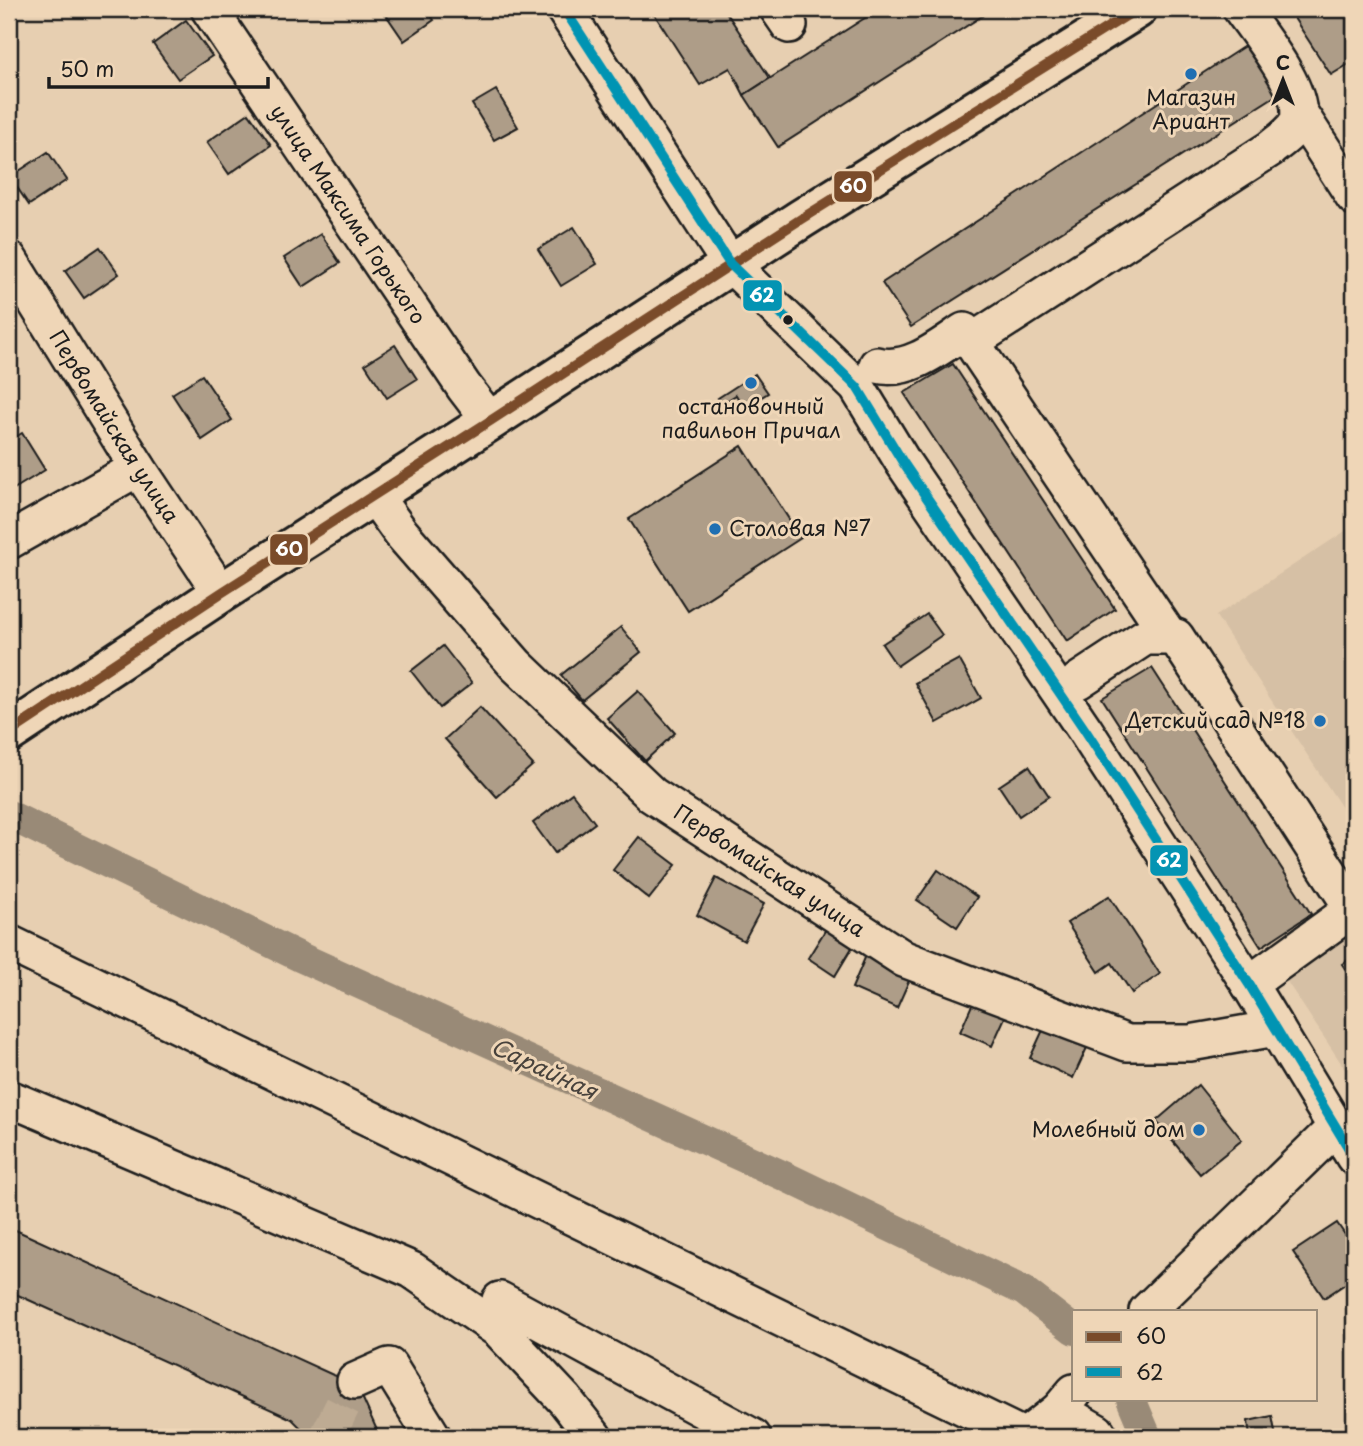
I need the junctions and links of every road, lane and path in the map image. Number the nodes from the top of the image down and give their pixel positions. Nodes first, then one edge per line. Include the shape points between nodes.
1 (209, 9) edge
2 (564, 9) edge
3 (1137, 9) edge
4 (1241, 9) edge
5 (1299, 112) junction
6 (1354, 197) edge
7 (9, 259) edge
8 (730, 264) junction
9 (971, 342) junction
10 (877, 365) dead end
11 (490, 421) junction
12 (138, 468) junction
13 (373, 494) junction
14 (9, 541) edge
15 (221, 593) junction
16 (1170, 637) junction
17 (1078, 681) dead end
18 (9, 733) edge
19 (9, 943) edge
20 (1249, 984) junction
21 (1276, 1028) junction
22 (9, 1098) edge
23 (1335, 1128) junction
24 (1354, 1157) edge
25 (500, 1300) dead end
26 (1148, 1310) edge
27 (355, 1381) tunnel mouth
28 (1067, 1401) edge
29 (433, 1437) edge
30 (594, 1437) edge
31 (753, 1437) edge
32 (1025, 1437) edge
33 (1100, 1437) edge

1 - 11 street, улица Максима Горького
2 - 8 street
3 - 8 main road
4 - 5 street via 1290,81
5 - 6 street
5 - 9 street via 1296,125 1270,149
7 - 12 street, Первомайская улица
8 - 11 main road
8 - 20 street via 857,387
9 - 10 street via 964,331 917,361 887,368
9 - 16 street
11 - 13 main road
12 - 14 street
12 - 15 street, Первомайская улица
13 - 15 main road
13 - 21 street, Первомайская улица via 401,533 516,665 652,795 904,960 1126,1043 1190,1043
15 - 18 main road
16 - 17 street via 1145,637
16 - 20 street via 1177,637 1353,909
19 - 32 street
20 - 21 street
21 - 23 street
22 - 30 street via 412,1270 499,1330
23 - 24 street
23 - 26 street
25 - 31 street
27 - 29 street via 390,1366
28 - 32 street
28 - 33 street

